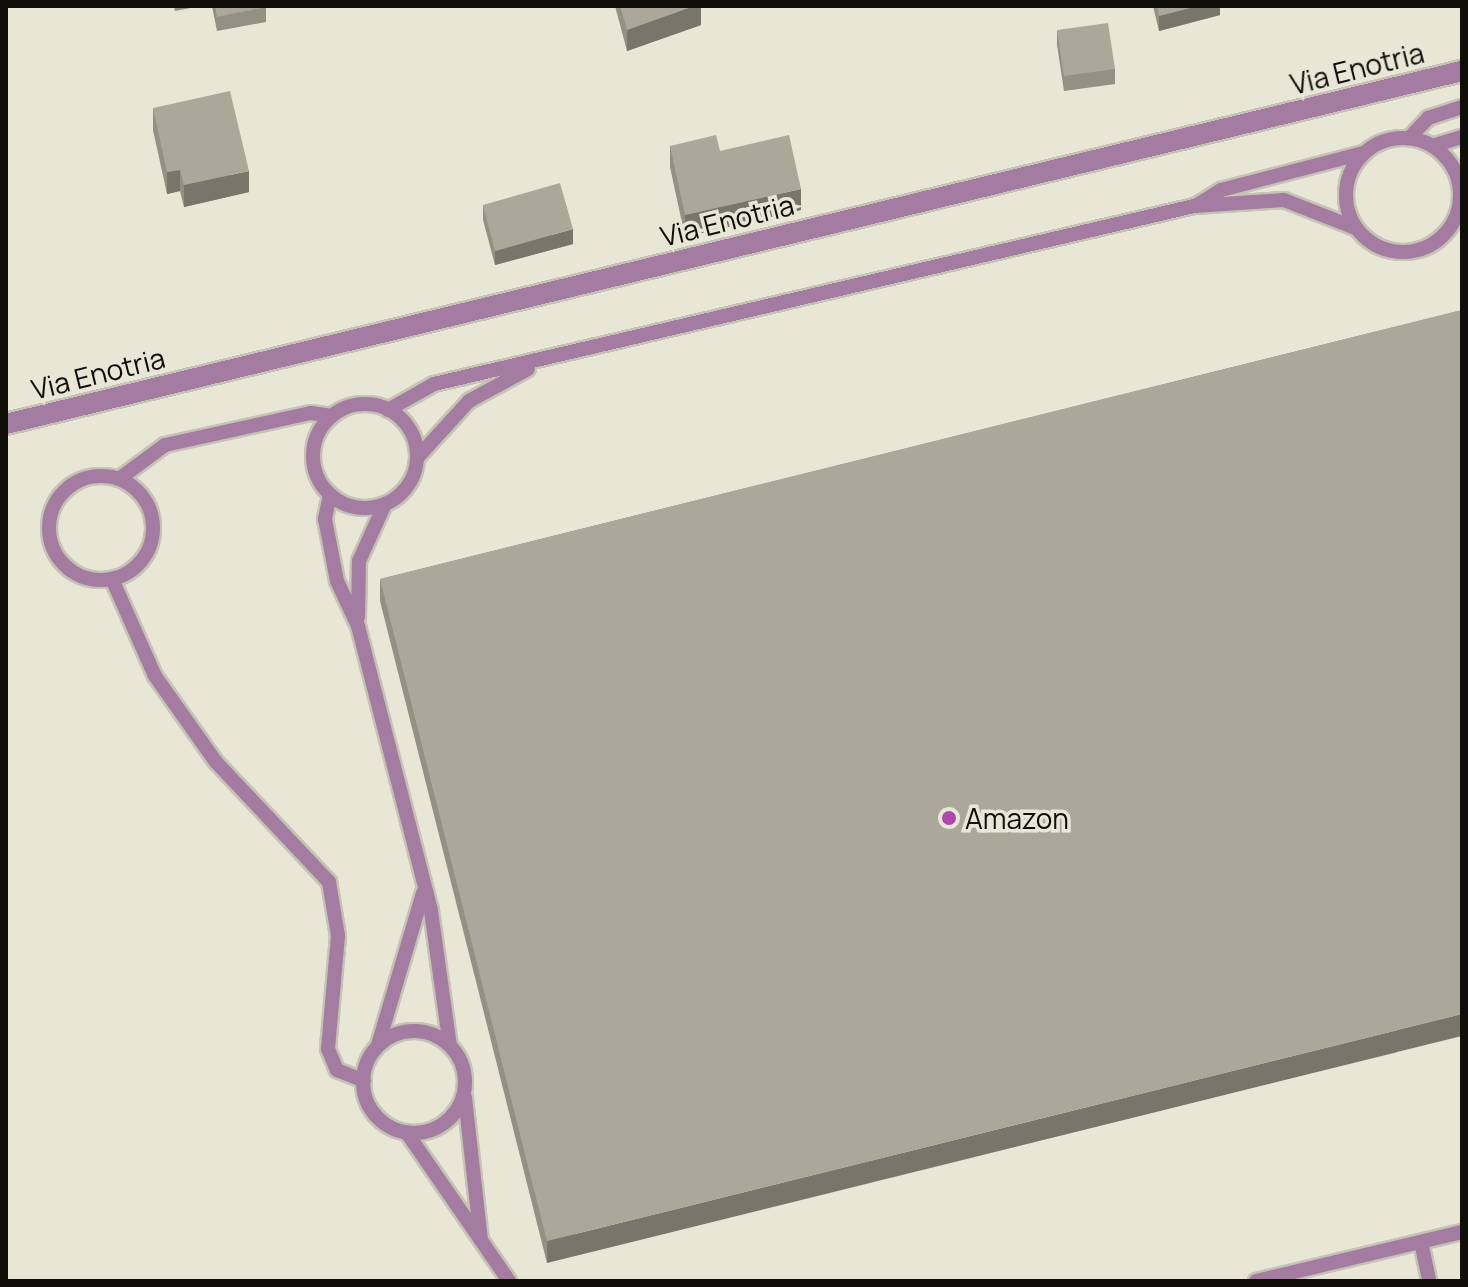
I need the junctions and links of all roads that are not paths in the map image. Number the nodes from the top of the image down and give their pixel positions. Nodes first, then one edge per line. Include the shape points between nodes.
1 (1462, 71) edge
2 (1462, 107) edge
3 (1462, 137) edge
4 (1409, 138) junction
5 (1432, 146) junction
6 (1363, 153) junction
7 (1456, 161) edge
8 (1194, 206) junction
9 (1457, 222) edge
10 (1355, 228) junction
11 (551, 359) junction
12 (388, 410) junction
13 (332, 416) junction
14 (6, 424) edge
15 (417, 458) junction
16 (119, 479) junction
17 (330, 495) junction
18 (385, 504) junction
19 (112, 579) junction
20 (358, 626) junction
21 (423, 892) junction
22 (450, 1046) junction
23 (377, 1047) junction
24 (364, 1081) junction
25 (465, 1090) junction
26 (407, 1133) junction
27 (1462, 1232) edge
28 (1421, 1242) junction
29 (482, 1244) junction
30 (509, 1281) edge
31 (1256, 1281) edge
32 (1429, 1281) edge

1 - 14 street, Via Enotria
2 - 4 lane via 1428,118
3 - 5 lane
4 - 5 lane
4 - 6 lane
5 - 7 lane
6 - 8 lane via 1221,190
6 - 10 lane via 1347,180
7 - 9 lane
8 - 10 lane via 1284,200
8 - 11 lane
9 - 10 lane via 1429,246 1396,252
11 - 12 lane via 434,384
11 - 15 lane via 469,401
12 - 13 lane via 359,405
12 - 15 lane via 410,429
13 - 16 lane via 311,413 165,445
13 - 17 lane via 313,455
15 - 18 lane via 408,486
16 - 19 lane via 143,497 153,524 138,565
16 - 19 lane via 76,482 55,503 49,532 70,569
17 - 18 lane via 356,507
17 - 20 lane via 325,519 337,581
18 - 20 lane via 359,561
19 - 24 lane via 155,676 216,762 329,882 338,936 328,1049 337,1070
20 - 21 lane
21 - 22 lane
21 - 23 lane
22 - 23 lane via 406,1032
22 - 25 lane
23 - 24 lane
24 - 26 lane via 378,1119
25 - 26 lane via 444,1123
25 - 29 lane
26 - 29 lane
27 - 28 lane
28 - 31 lane
28 - 32 lane
29 - 30 lane

